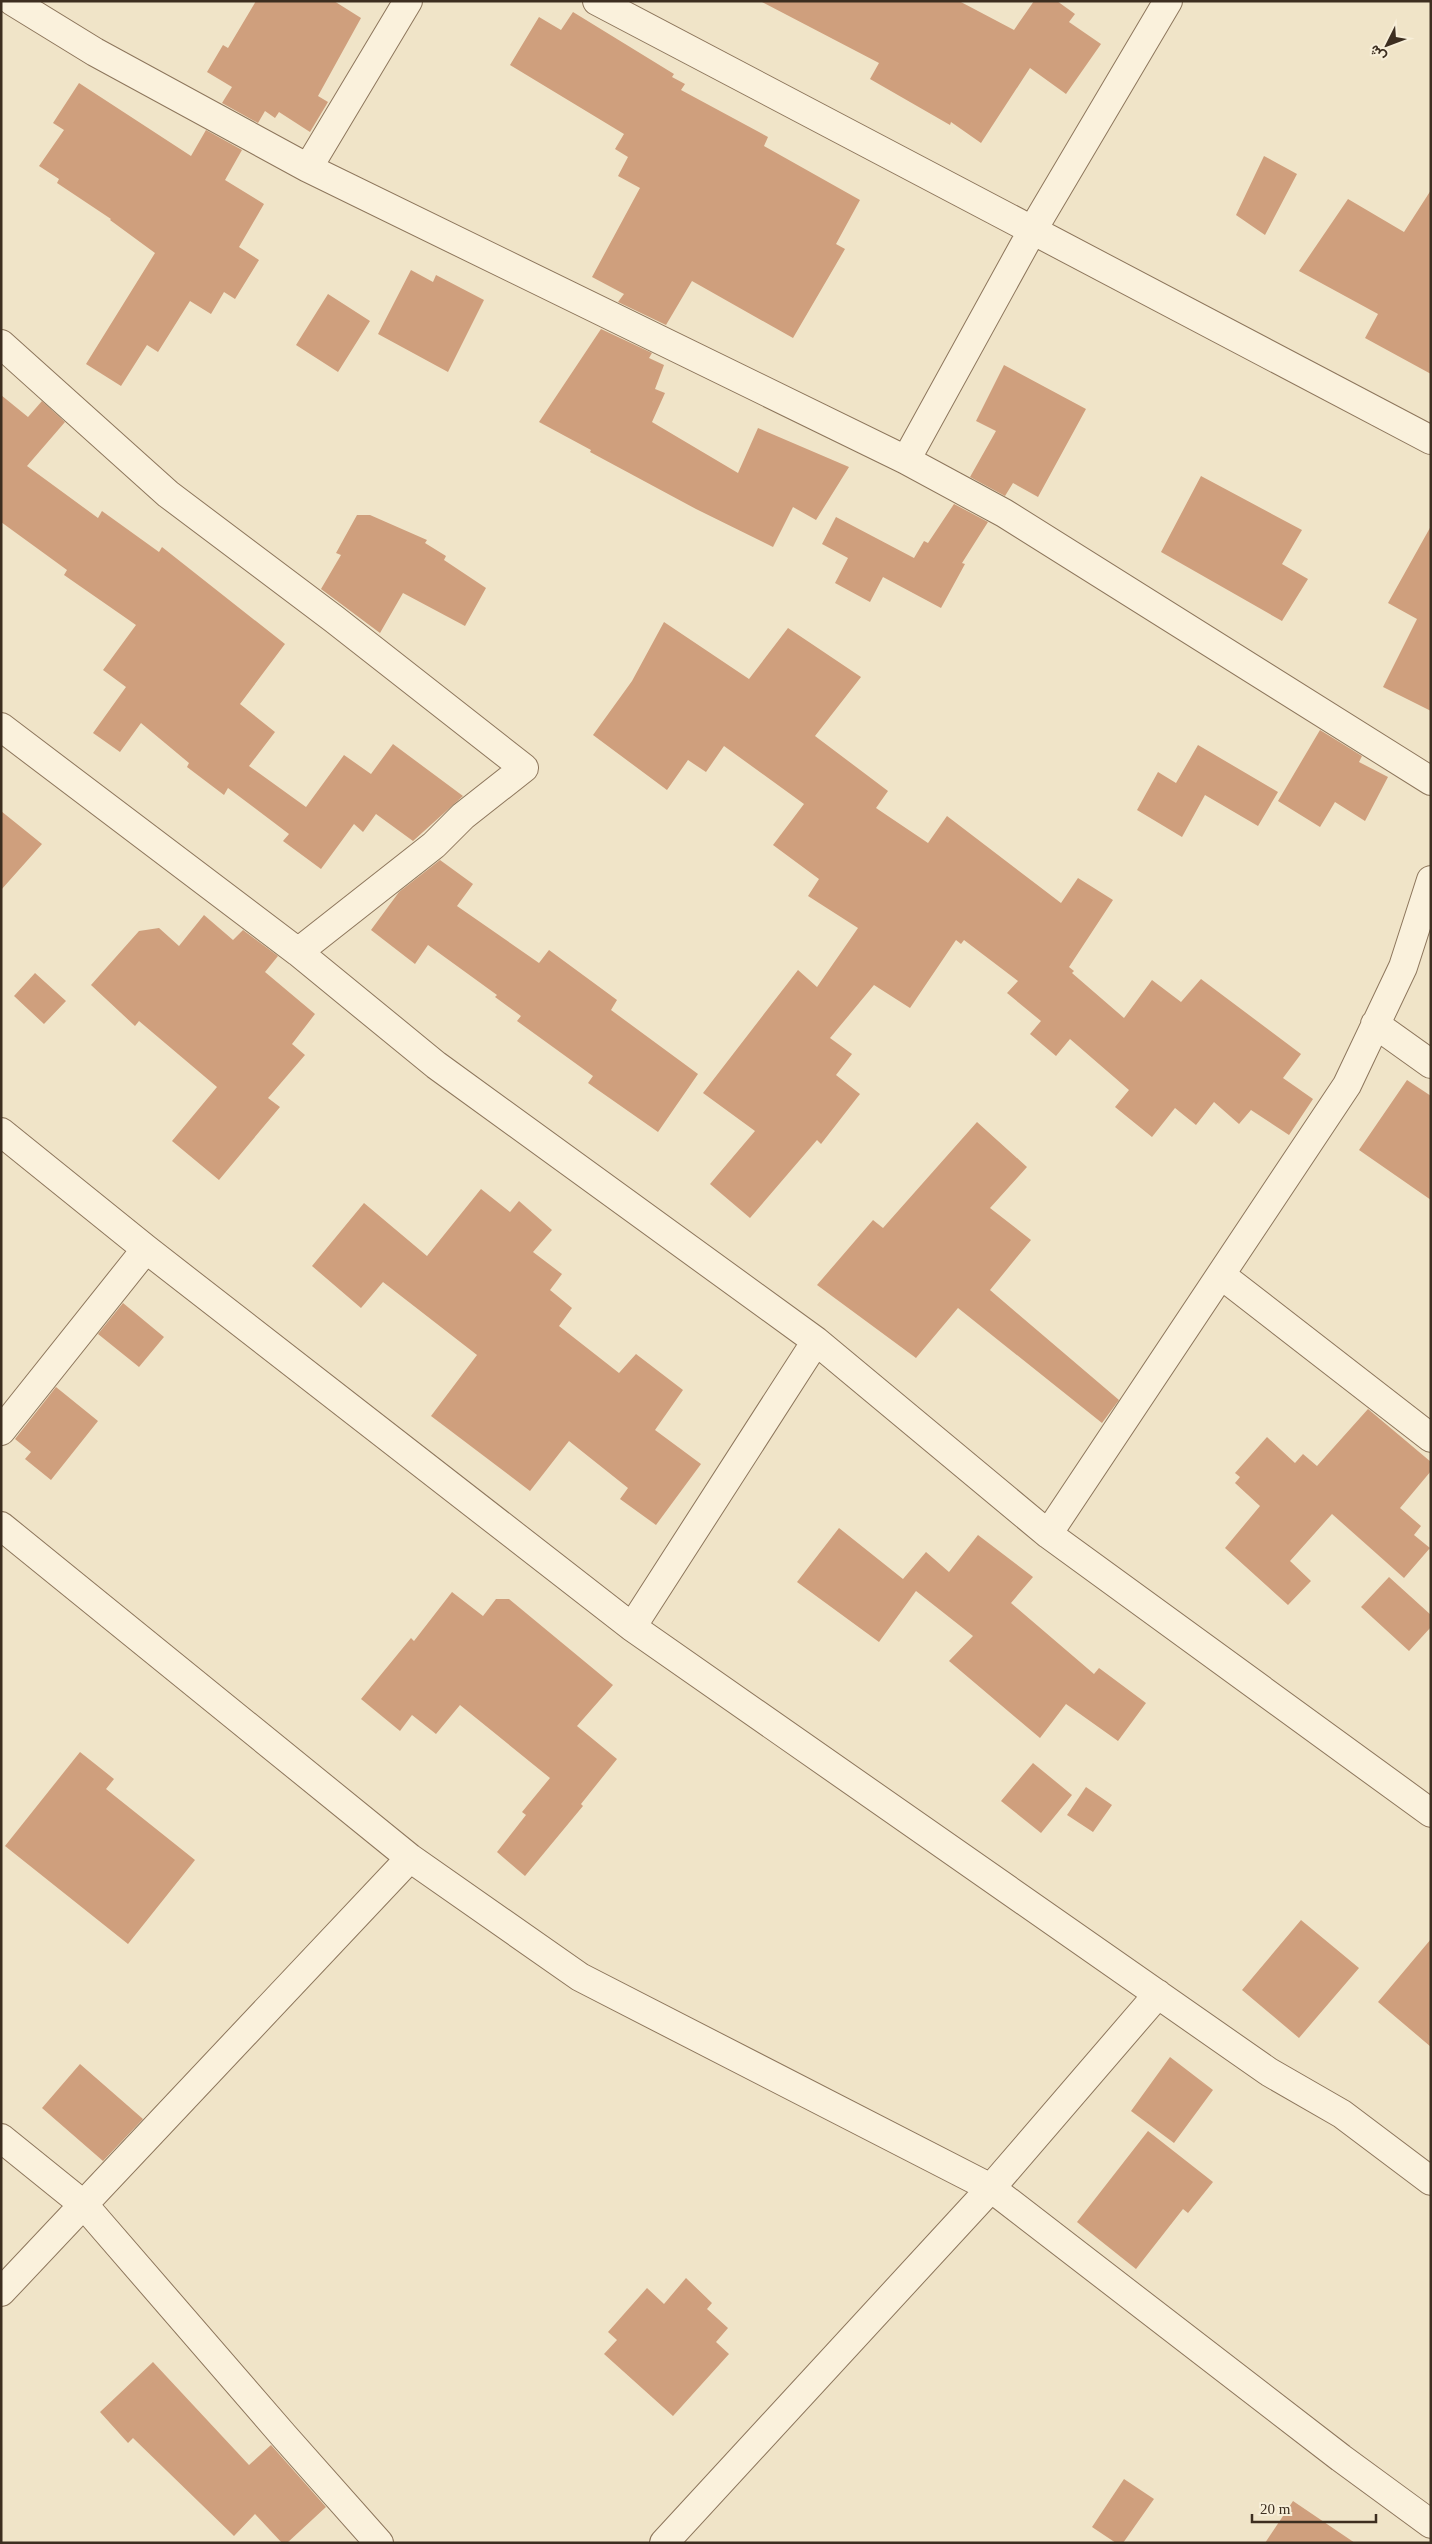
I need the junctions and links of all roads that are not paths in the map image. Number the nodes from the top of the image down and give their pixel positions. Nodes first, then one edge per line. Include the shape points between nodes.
1 (12, 1) edge
2 (408, 1) edge
3 (597, 1) edge
4 (1168, 1) edge
5 (308, 168) junction
6 (1032, 231) junction
7 (1, 344) edge
8 (1431, 440) edge
9 (906, 460) junction
10 (1, 727) edge
11 (1431, 781) edge
12 (1431, 880) edge
13 (298, 952) junction
14 (1375, 1024) junction
15 (1431, 1064) edge
16 (1, 1132) edge
17 (146, 1249) junction
18 (1220, 1275) junction
19 (816, 1341) junction
20 (1, 1431) edge
21 (1431, 1438) edge
22 (1, 1526) edge
23 (1048, 1534) junction
24 (632, 1627) junction
25 (1431, 1813) edge
26 (410, 1858) junction
27 (1158, 1994) junction
28 (1, 2138) edge
29 (1431, 2181) edge
30 (991, 2188) junction
31 (84, 2205) junction
32 (1, 2292) edge
33 (1431, 2524) edge
34 (379, 2543) edge
35 (664, 2543) edge

1 - 5 street via 95,52
2 - 5 street
3 - 6 street
4 - 6 street
5 - 9 street
6 - 8 street
6 - 9 street
7 - 13 street via 168,494 524,768 463,816 434,845
9 - 11 street via 1004,513
10 - 13 street
12 - 14 street via 1403,967
13 - 19 street via 436,1065
14 - 15 street
14 - 18 street via 1347,1085
16 - 17 street
17 - 20 street
17 - 24 street
18 - 21 street
18 - 23 street
19 - 23 street
19 - 24 street
22 - 26 street
23 - 25 street
24 - 27 street
26 - 30 street via 580,1977
26 - 31 street
27 - 29 street via 1269,2072 1342,2114
27 - 30 street
28 - 31 street
30 - 33 street
30 - 35 street
31 - 32 street
31 - 34 street

